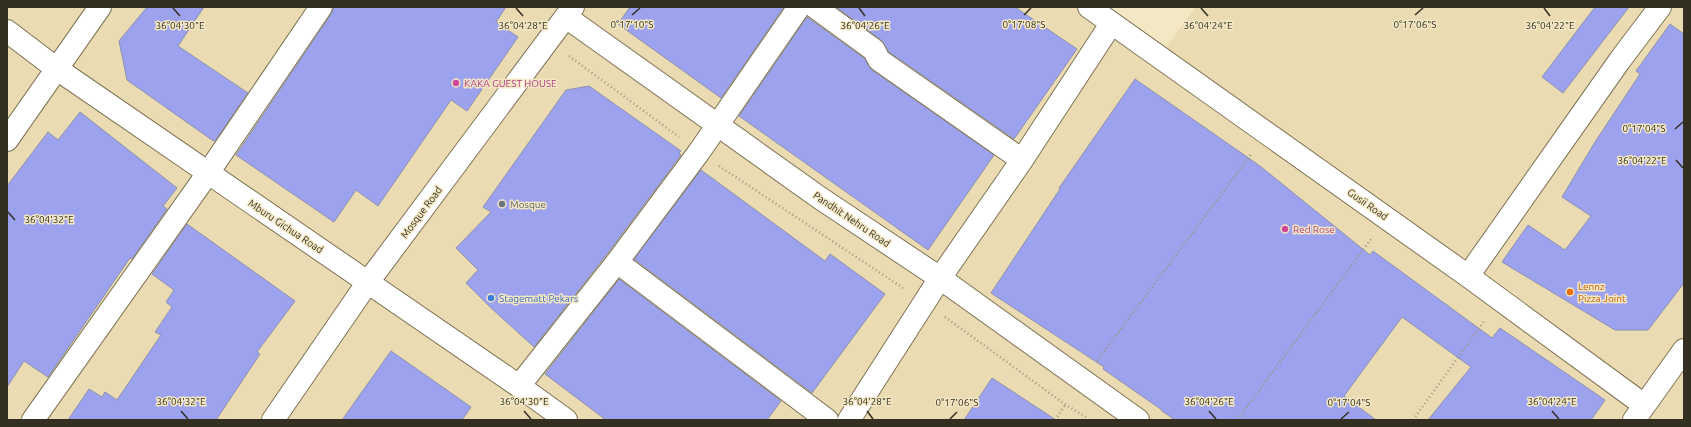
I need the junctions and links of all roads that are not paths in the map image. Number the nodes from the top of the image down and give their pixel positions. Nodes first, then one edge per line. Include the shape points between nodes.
1 (100, 7) edge
2 (321, 7) edge
3 (799, 7) edge
4 (815, 7) edge
5 (1089, 7) edge
6 (1660, 7) edge
7 (570, 12) edge
8 (1111, 24) junction
9 (7, 31) edge
10 (57, 69) junction
11 (718, 126) junction
12 (7, 140) edge
13 (1022, 160) junction
14 (208, 173) junction
15 (617, 262) junction
16 (1468, 276) junction
17 (940, 278) junction
18 (368, 282) junction
19 (1684, 350) edge
20 (519, 386) junction
21 (1639, 413) edge
22 (33, 420) edge
23 (273, 420) edge
24 (566, 420) edge
25 (827, 420) edge
26 (849, 420) edge
27 (1138, 420) edge

1 - 10 street
2 - 14 street
3 - 11 street
4 - 13 street via 874,50 879,60
5 - 8 street, Gusii Road
6 - 16 street
7 - 11 street, Pandhit Nehru Road
7 - 18 street, Mosque Road
8 - 13 street
8 - 16 street, Gusii Road via 1160,56
9 - 10 street, Mburu Gichua Road
10 - 12 street
10 - 14 street, Mburu Gichua Road
11 - 15 street
11 - 17 street, Pandhit Nehru Road
13 - 17 street
14 - 18 street, Mburu Gichua Road
14 - 22 street
15 - 20 street
15 - 25 street
16 - 21 street, Gusii Road
17 - 26 street
17 - 27 street, Pandhit Nehru Road
18 - 20 street, Mburu Gichua Road
18 - 23 street, Mosque Road
19 - 21 street
20 - 24 street, Mburu Gichua Road

